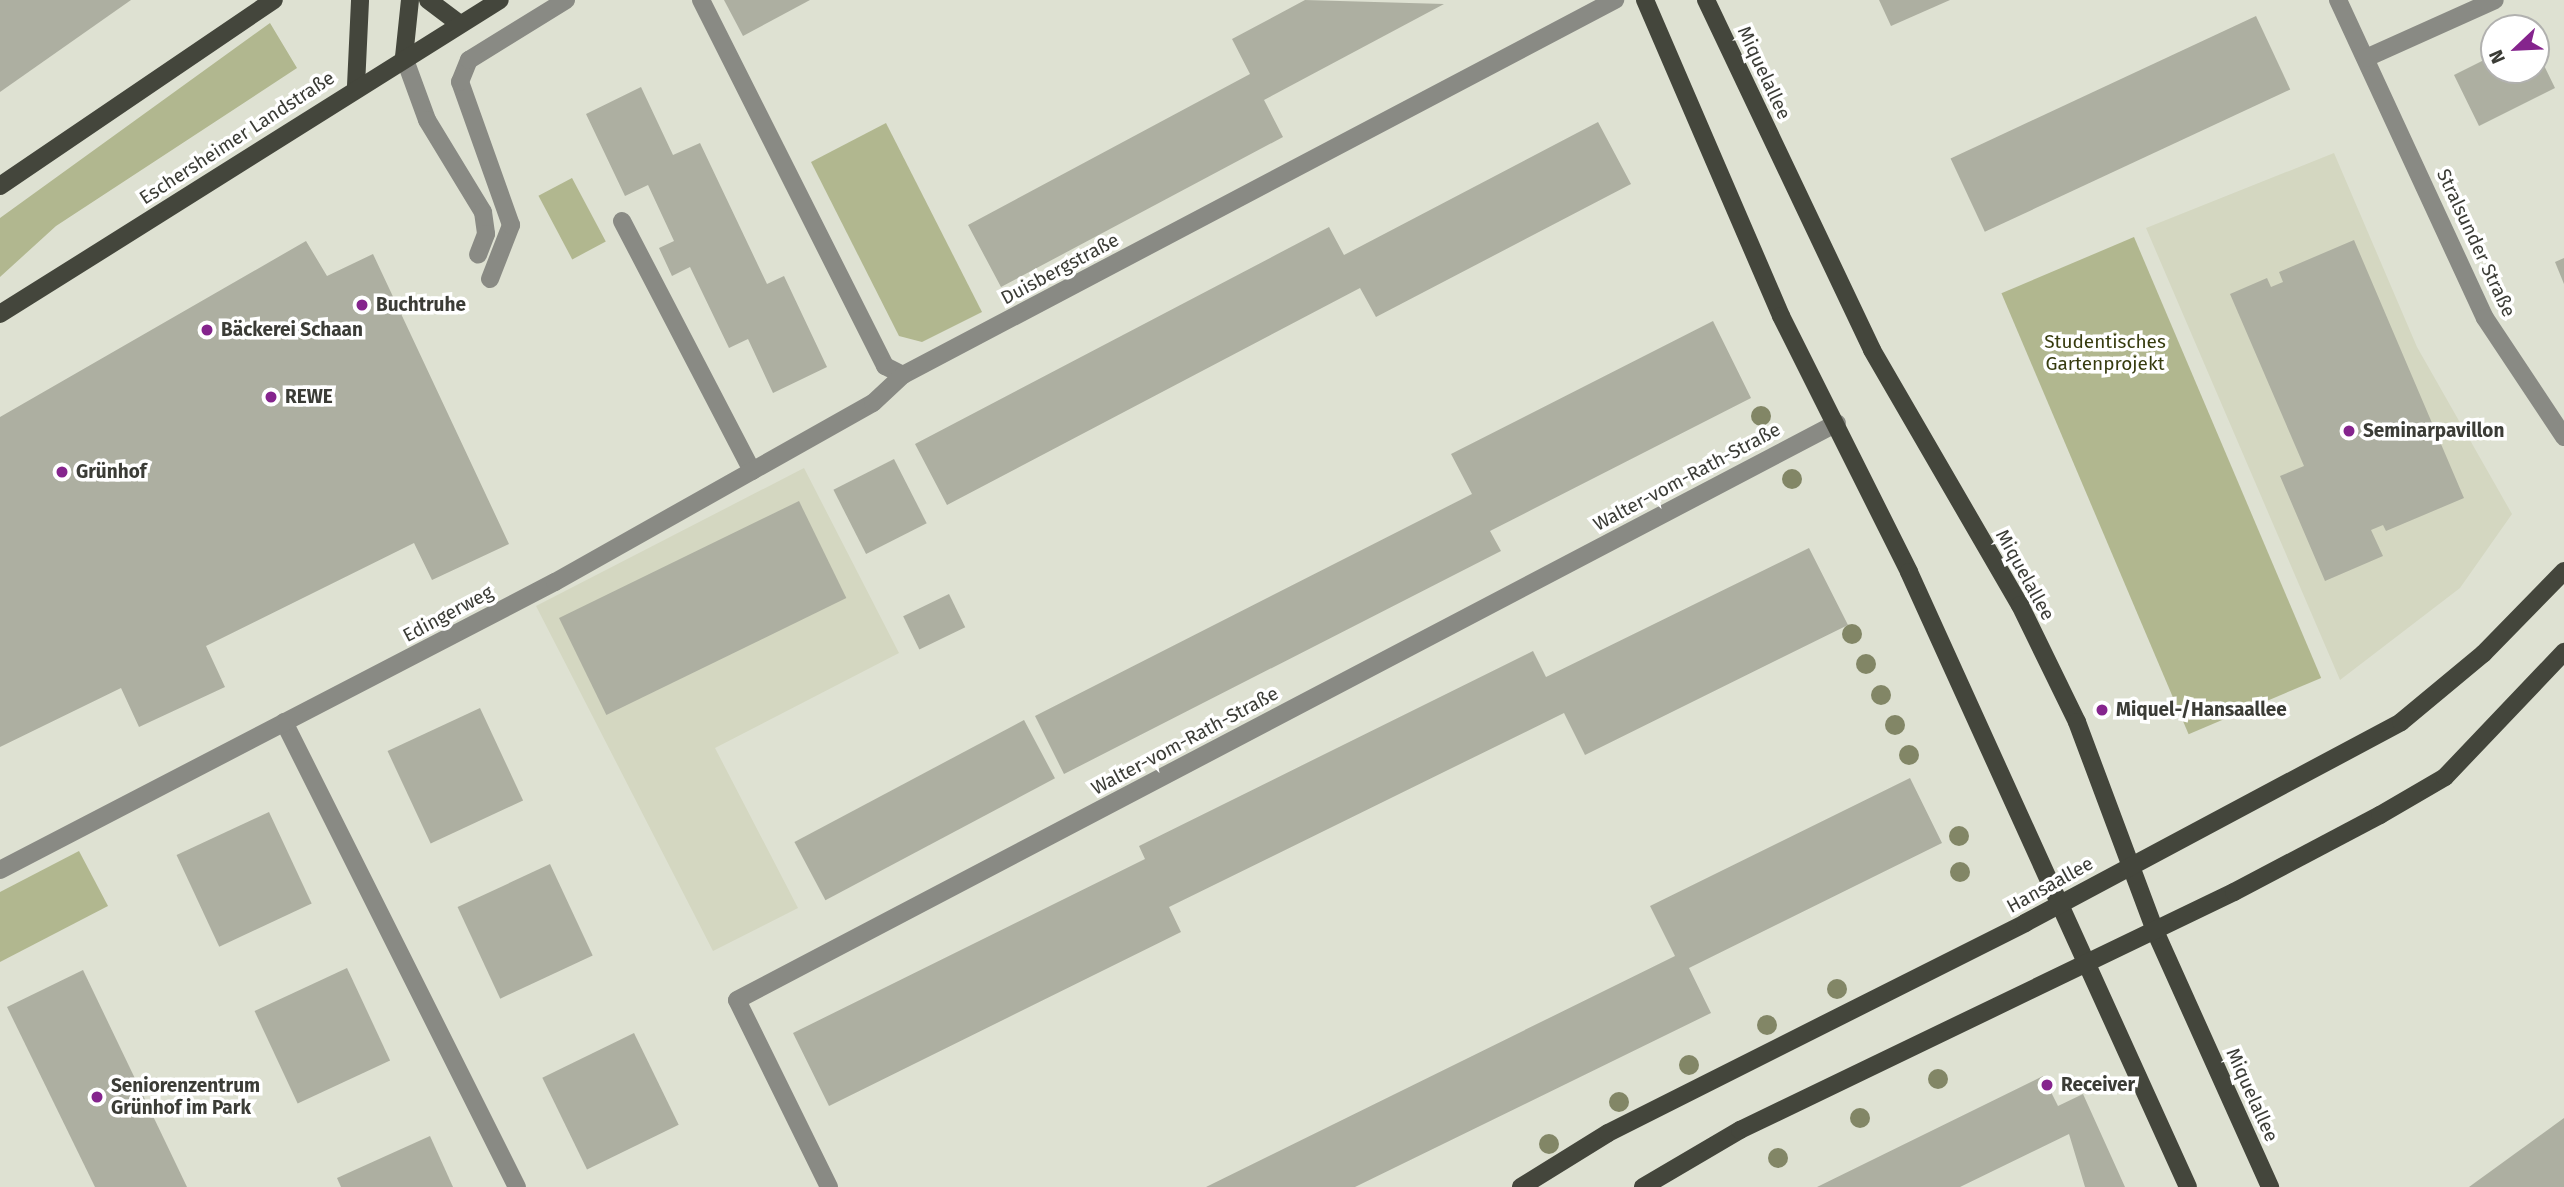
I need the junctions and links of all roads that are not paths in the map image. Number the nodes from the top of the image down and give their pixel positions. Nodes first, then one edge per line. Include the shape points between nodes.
1 (274, 0) edge
2 (360, 0) edge
3 (410, 0) edge
4 (428, 0) edge
5 (500, 0) edge
6 (566, 0) edge
7 (701, 0) edge
8 (1615, 0) edge
9 (1645, 0) edge
10 (1706, 0) edge
11 (2339, 0) edge
12 (2495, 0) edge
13 (459, 23) junction
14 (404, 57) junction
15 (2366, 58) junction
16 (356, 86) junction
17 (0, 186) edge
18 (622, 221) dead end
19 (478, 255) dead end
20 (490, 279) dead end
21 (0, 314) edge
22 (903, 375) junction
23 (1837, 423) junction
24 (2564, 437) edge
25 (752, 471) junction
26 (2564, 571) edge
27 (2564, 652) edge
28 (284, 722) junction
29 (2133, 863) junction
30 (0, 870) edge
31 (2059, 904) junction
32 (2155, 931) junction
33 (2086, 964) junction
34 (517, 1187) edge
35 (829, 1187) edge
36 (1521, 1187) edge
37 (1643, 1187) edge
38 (2188, 1187) edge
39 (2270, 1187) edge

1 - 17 main road
2 - 16 main road
3 - 14 main road
4 - 13 main road
5 - 13 main road, Eschersheimer Landstraße
6 - 20 street via 469,60 460,82 511,225
7 - 22 street via 885,366
8 - 22 street, Duisbergstraße
9 - 23 main road via 1781,316
10 - 29 main road, Miquelallee via 1872,350 2020,605 2077,722
11 - 15 street, Stralsunder Straße
12 - 15 street
13 - 14 main road, Eschersheimer Landstraße
14 - 16 main road, Eschersheimer Landstraße
14 - 19 street via 427,120 483,212 486,234
15 - 24 street, Stralsunder Straße via 2485,318
16 - 21 main road, Eschersheimer Landstraße
18 - 25 street via 663,319
22 - 25 street, Edingerweg via 873,403
23 - 31 main road
23 - 35 street, Walter-vom-Rath-Straße via 737,1000
25 - 28 street, Edingerweg
26 - 29 main road, Hansaallee via 2483,654 2401,722
27 - 32 main road via 2445,777
28 - 30 street, Edingerweg
28 - 34 street
29 - 31 main road, Hansaallee
29 - 32 main road, Miquelallee
31 - 33 main road
31 - 36 main road, Hansaallee via 1608,1133
32 - 33 main road
32 - 39 main road, Miquelallee
33 - 37 main road via 1740,1129
33 - 38 main road

